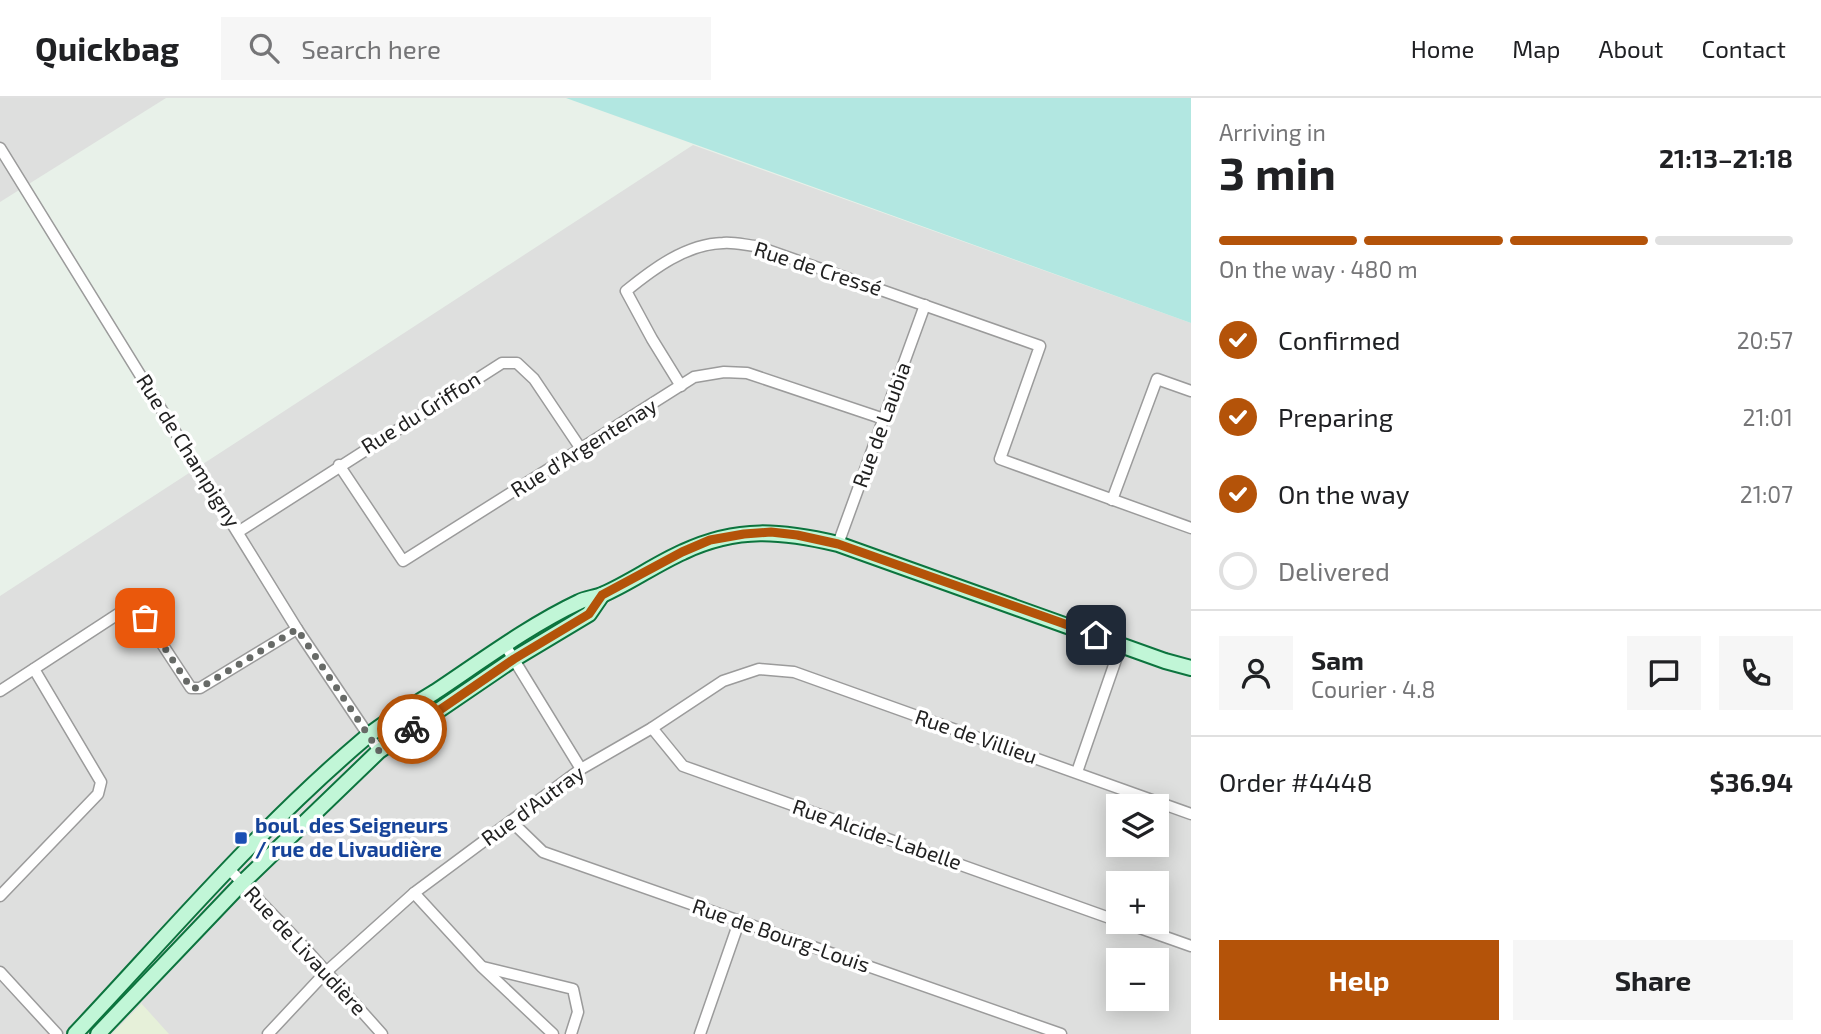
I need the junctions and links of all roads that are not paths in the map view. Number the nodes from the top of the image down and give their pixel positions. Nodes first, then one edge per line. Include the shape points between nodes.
1 (0, 148) edge
2 (925, 306) junction
3 (681, 386) junction
4 (1191, 391) edge
5 (884, 419) junction
6 (582, 449) junction
7 (340, 465) junction
8 (1112, 500) junction
9 (1191, 528) edge
10 (238, 532) junction
11 (838, 544) junction
12 (602, 595) junction
13 (297, 629) junction
14 (1121, 645) junction
15 (505, 646) junction
16 (514, 659) junction
17 (1191, 667) edge
18 (34, 669) junction
19 (759, 670) joint
20 (0, 691) edge
21 (652, 728) junction
22 (366, 736) junction
23 (379, 751) junction
24 (581, 769) junction
25 (1077, 772) junction
26 (1191, 814) edge
27 (511, 821) junction
28 (228, 868) junction
29 (242, 883) junction
30 (414, 893) junction
31 (0, 896) edge
32 (1106, 916) edge
33 (739, 922) junction
34 (1157, 934) edge
35 (1191, 946) edge
36 (482, 967) junction
37 (0, 972) edge
38 (326, 972) junction
39 (57, 1034) edge
40 (75, 1034) edge
41 (98, 1034) edge
42 (268, 1034) edge
43 (382, 1034) edge
44 (553, 1034) edge
45 (570, 1034) edge
46 (700, 1034) edge
47 (1061, 1034) edge

1 - 10 street, Rue de Champigny
2 - 3 street, Rue de Cressé via 756,246 722,242 691,250 657,266 626,291
2 - 5 street, Rue de Laubia
2 - 8 street, Rue de Cressé via 1040,346 1000,459
3 - 5 street, Rue d'Argentenay via 709,374 747,373
3 - 6 street, Rue d'Argentenay
4 - 8 street via 1157,379
5 - 11 street, Rue de Laubia
6 - 7 street, Rue du Griffon via 534,379 517,363 502,363
6 - 7 street, Rue d'Argentenay via 403,561
7 - 10 street, Rue du Griffon
8 - 9 street
10 - 13 street, Rue de Champigny
11 - 12 street via 771,532 710,540
11 - 14 street
12 - 15 street via 580,601
12 - 16 street via 589,614
13 - 18 street via 200,688 191,688 145,618 132,612 118,614
13 - 22 street, Rue de Champigny
14 - 17 street
14 - 25 street
15 - 16 street
15 - 22 street
16 - 23 street
16 - 24 street
18 - 20 street
18 - 31 street via 101,782 99,794
19 - 21 street, Rue d'Autray via 723,681
19 - 25 street, Rue de Villieu via 794,672
21 - 24 street, Rue d'Autray
21 - 32 street, Rue Alcide-Labelle via 683,766
22 - 23 street, Rue de Champigny
22 - 28 street
23 - 29 street
24 - 27 street, Rue d'Autray
25 - 26 street, Rue de Villieu
27 - 30 street, Rue d'Autray
27 - 33 street, Rue de Bourg-Louis via 543,852
28 - 29 street, Rue de Livaudière
28 - 40 street
29 - 38 street, Rue de Livaudière
29 - 41 street
30 - 36 street
30 - 38 street, Rue d'Autray
33 - 46 street
33 - 47 street, Rue de Bourg-Louis
34 - 35 street, Rue Alcide-Labelle
36 - 44 street
36 - 45 street via 573,989 578,1012
37 - 39 street
38 - 42 street, Rue d'Autray
38 - 43 street, Rue de Livaudière

